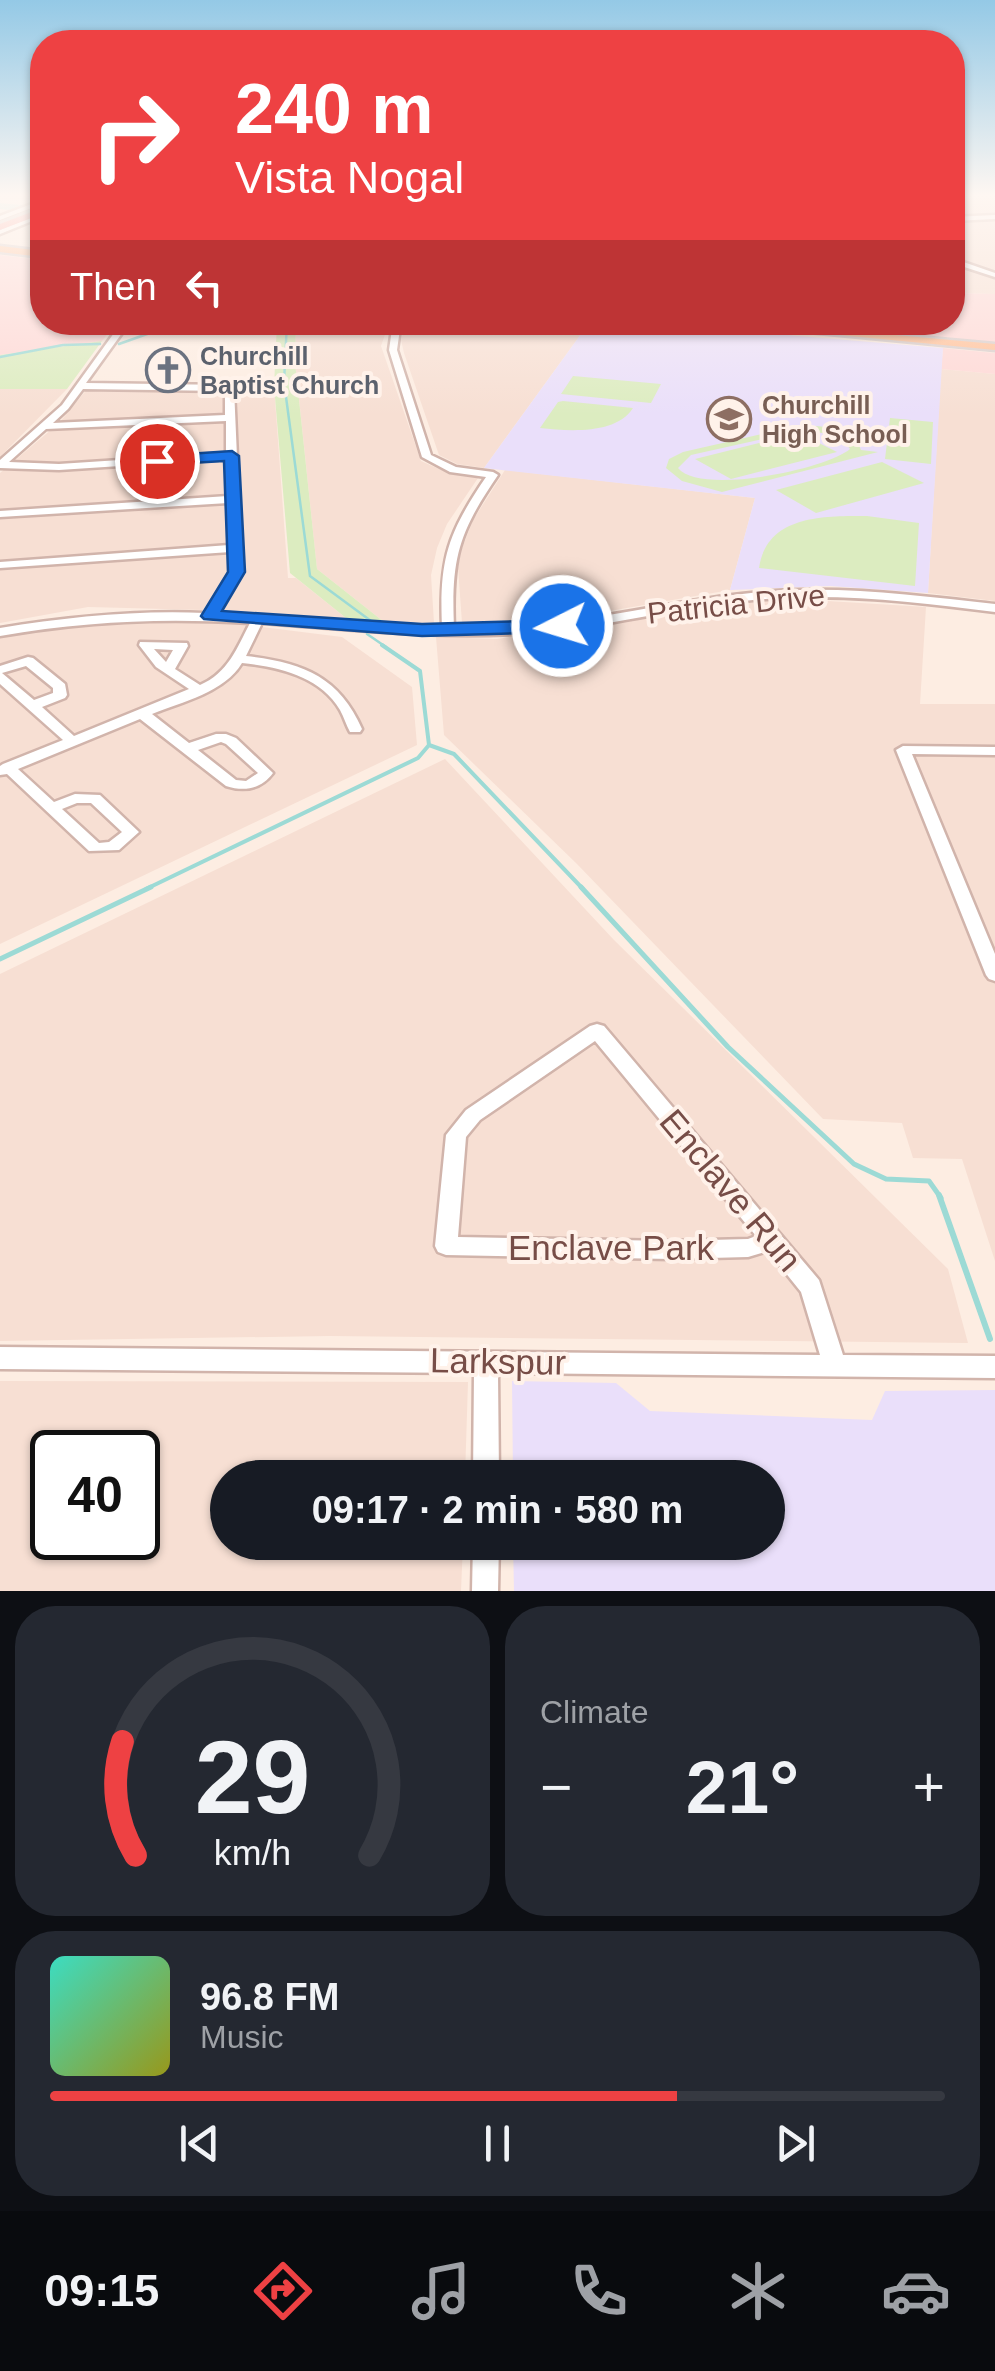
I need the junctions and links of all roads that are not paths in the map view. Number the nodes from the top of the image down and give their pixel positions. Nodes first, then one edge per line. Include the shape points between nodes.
1 (117, 335) edge
2 (396, 335) edge
3 (858, 335) edge
4 (995, 347) edge
5 (80, 386) junction
6 (230, 418) junction
7 (47, 426) junction
8 (232, 456) junction
9 (0, 465) edge
10 (233, 499) junction
11 (0, 514) edge
12 (236, 548) junction
13 (0, 565) edge
14 (995, 608) edge
15 (210, 616) junction
16 (258, 620) junction
17 (448, 630) junction
18 (0, 632) edge
19 (239, 659) junction
20 (169, 668) dead end
21 (0, 674) edge
22 (199, 690) junction
23 (32, 706) junction
24 (142, 714) junction
25 (355, 729) dead end
26 (72, 742) junction
27 (187, 750) junction
28 (995, 751) edge
29 (4, 769) edge
30 (52, 808) junction
31 (995, 974) edge
32 (774, 1240) junction
33 (446, 1246) joint
34 (0, 1358) edge
35 (486, 1361) junction
36 (835, 1366) junction
37 (995, 1367) edge
38 (486, 1460) edge
39 (486, 1560) edge
40 (486, 1591) edge

1 - 5 street
2 - 17 street via 393,350 427,456 444,467 493,475 452,544 445,574
3 - 4 main road
5 - 6 street via 229,387
5 - 7 street
6 - 7 street
6 - 8 street
7 - 9 street
8 - 9 street
8 - 10 street
10 - 11 street
10 - 12 street
12 - 13 street
12 - 15 street via 232,583
14 - 17 street, Patricia Drive via 797,594 562,626
15 - 16 street, Patricia Drive
15 - 18 street, Patricia Drive via 101,616
16 - 17 street, Patricia Drive
16 - 19 street
19 - 22 street via 224,677
19 - 25 street via 295,667 344,700
20 - 22 street
21 - 23 street
21 - 23 street via 28,661 60,686 60,695
22 - 24 street
23 - 26 street
24 - 26 street
24 - 27 street
26 - 29 street
27 - 27 street via 221,738 232,741 266,773 236,786
28 - 31 street via 902,750
29 - 30 street
30 - 30 street via 95,848 113,846 131,832 95,798
32 - 33 street, Enclave Park via 748,1248
32 - 33 street, Enclave Run via 597,1031 473,1115 456,1135
32 - 36 street, Enclave Run via 811,1286
34 - 35 street, Larkspur
35 - 36 street, Larkspur
35 - 38 street
36 - 37 street, Larkspur
39 - 40 street

